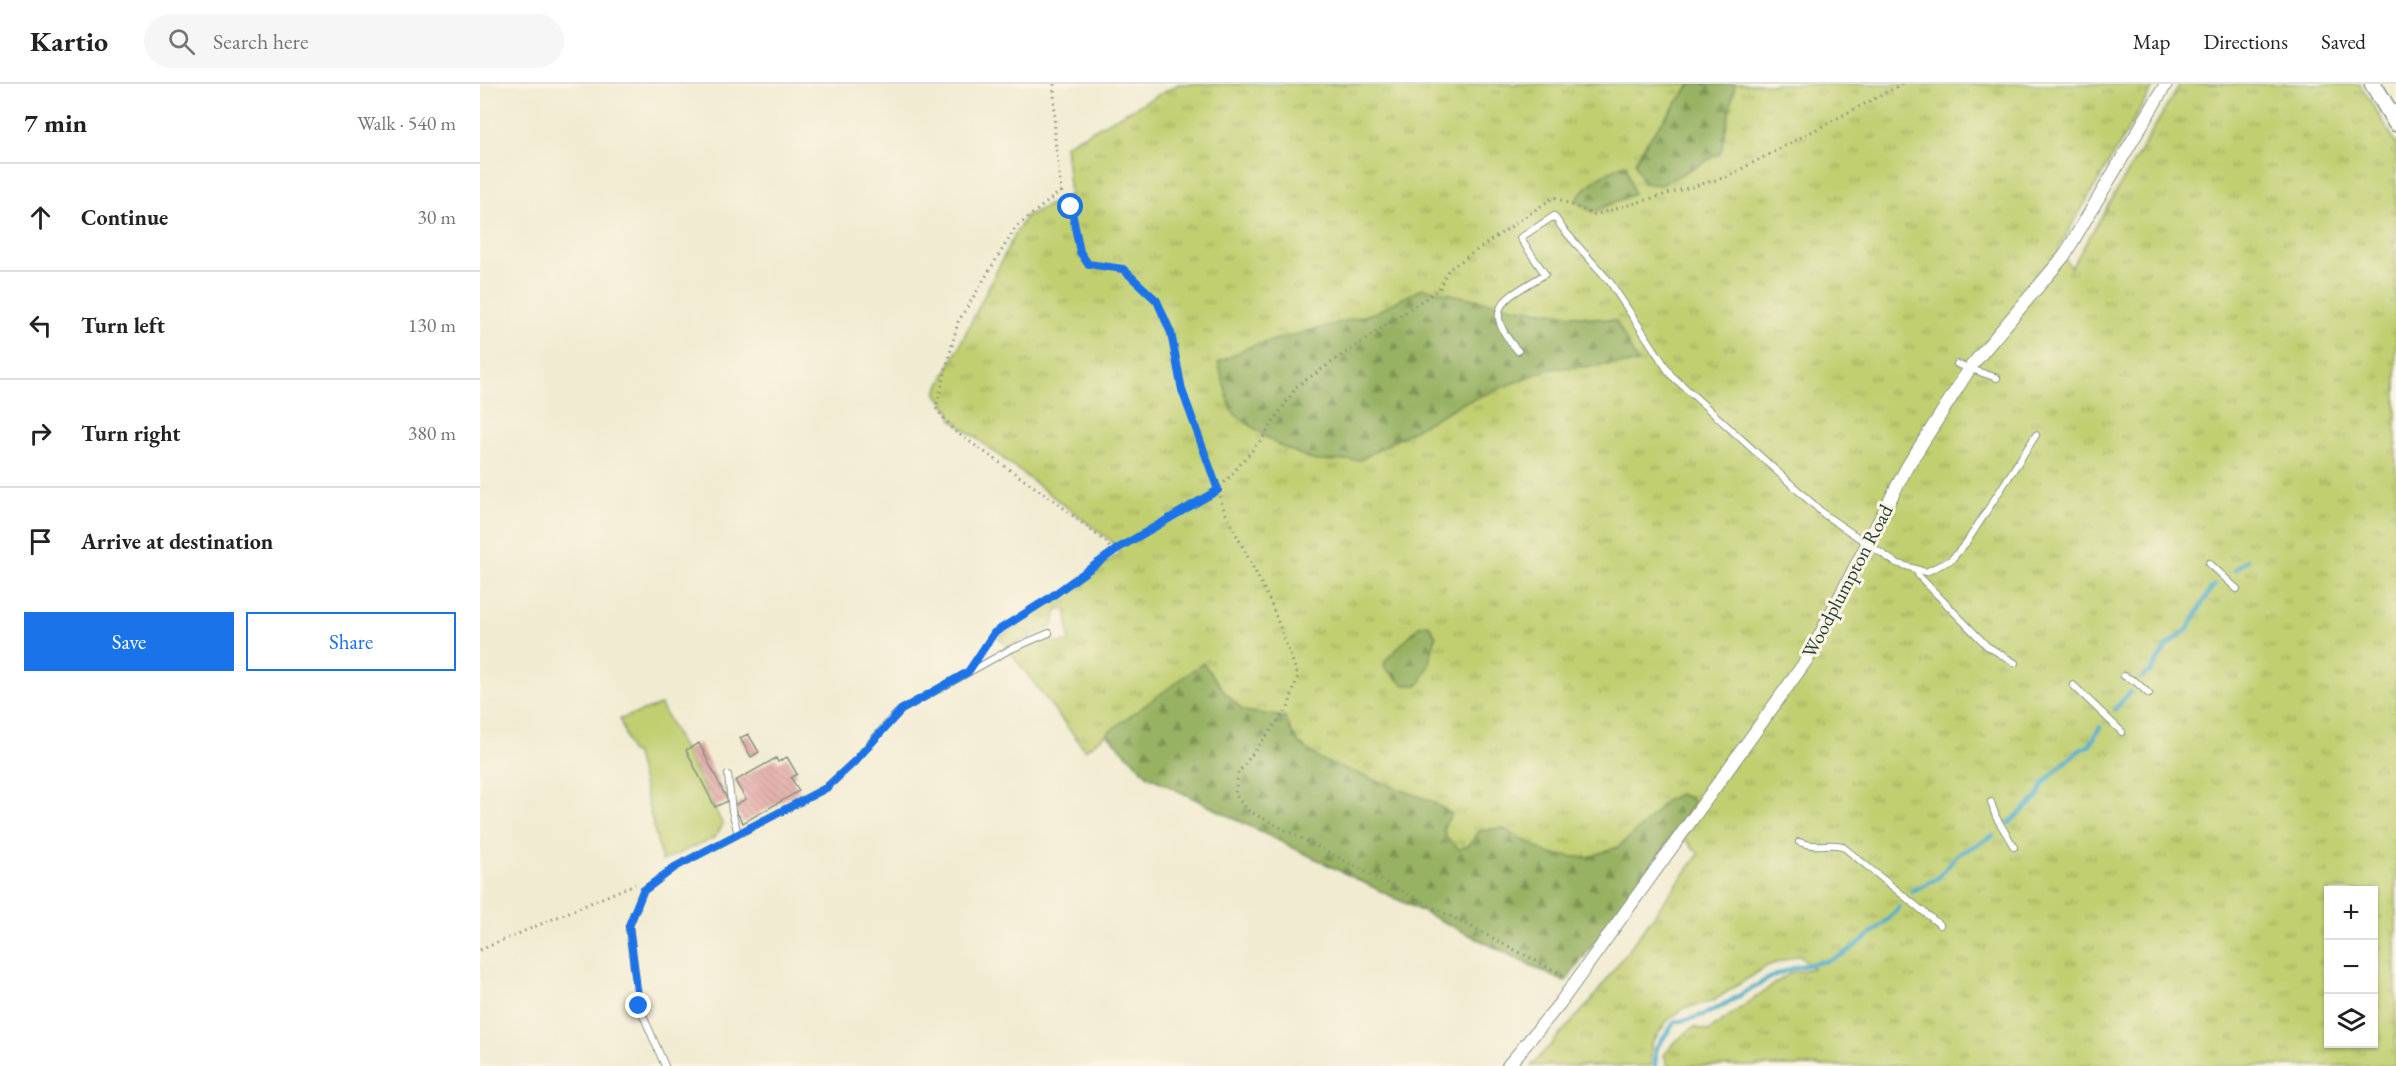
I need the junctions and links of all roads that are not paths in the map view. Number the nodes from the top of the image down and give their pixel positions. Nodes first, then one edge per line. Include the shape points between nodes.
1 (2166, 84) edge
2 (2373, 84) edge
3 (2396, 123) edge
4 (1518, 351) dead end
5 (1957, 364) dead end
6 (1970, 368) junction
7 (1997, 378) dead end
8 (2036, 435) dead end
9 (1868, 543) junction
10 (2209, 563) dead end
11 (1916, 570) junction
12 (2237, 589) dead end
13 (1049, 633) dead end
14 (2015, 663) dead end
15 (2124, 676) dead end
16 (2073, 685) dead end
17 (2149, 694) dead end
18 (2122, 732) dead end
19 (728, 775) dead end
20 (1990, 802) dead end
21 (738, 834) junction
22 (1799, 842) dead end
23 (2014, 847) dead end
24 (1940, 925) dead end
25 (665, 1066) edge
26 (1508, 1066) edge

1 - 6 street, Woodplumpton Road via 2064,256
2 - 3 street
4 - 9 lane via 1503,335 1497,318 1499,309 1504,301 1545,274 1520,238 1554,216 1610,282 1671,375 1825,515
5 - 6 lane
6 - 7 lane
6 - 9 street, Woodplumpton Road via 1907,466
8 - 11 lane via 1966,543 1942,566 1926,572
9 - 11 lane via 1896,563
9 - 26 street, Woodplumpton Road via 1808,658 1576,982
10 - 12 lane
11 - 14 lane via 1987,646
13 - 21 lane via 1009,650 901,710 826,788
15 - 17 lane
16 - 18 lane
19 - 21 lane
20 - 23 lane
21 - 25 lane via 675,867 643,891 629,926 639,1006
22 - 24 lane via 1814,847 1842,846

